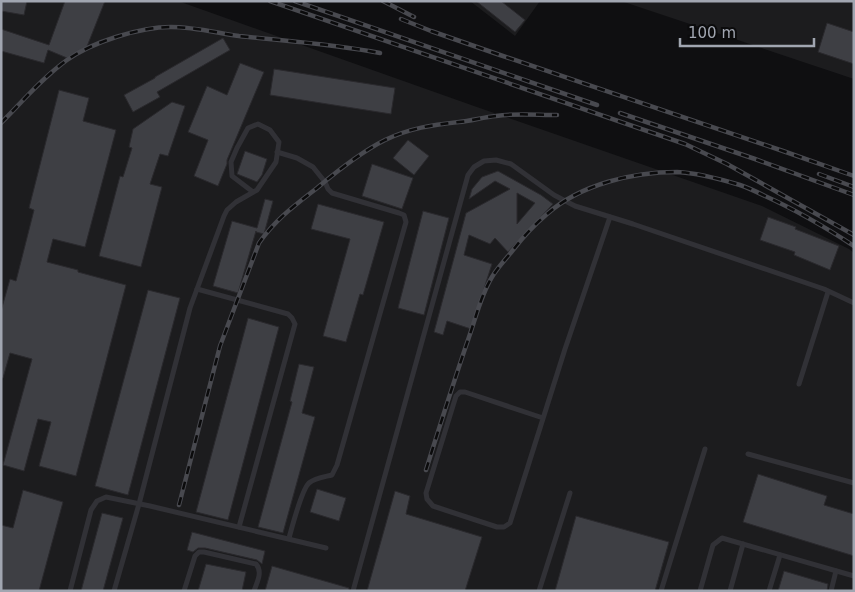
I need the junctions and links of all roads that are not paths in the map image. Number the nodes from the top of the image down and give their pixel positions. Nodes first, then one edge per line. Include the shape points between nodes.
1 (277, 152) junction
2 (253, 192) junction
3 (610, 217) junction
4 (197, 289) junction
5 (828, 292) junction
6 (854, 303) edge
7 (799, 384) dead end
8 (543, 418) junction
9 (705, 449) dead end
10 (748, 454) dead end
11 (854, 476) edge
12 (853, 483) edge
13 (570, 493) dead end
14 (139, 504) junction
15 (239, 527) junction
16 (289, 538) junction
17 (743, 544) junction
18 (326, 548) dead end
19 (780, 555) junction
20 (836, 571) junction
21 (854, 576) edge
22 (70, 591) edge
23 (114, 591) edge
24 (184, 591) edge
25 (254, 591) edge
26 (353, 591) edge
27 (539, 591) edge
28 (661, 591) edge
29 (700, 591) edge
30 (730, 591) edge
31 (769, 591) edge
32 (830, 591) edge

1 - 2 lane via 276,162
1 - 2 lane via 279,142 270,130 258,124 248,128 231,162 232,176
1 - 16 lane via 297,158 313,168 332,193 399,213 406,222 337,465 332,476 308,484
2 - 4 lane via 227,210
3 - 5 lane
3 - 8 lane
3 - 26 lane via 575,206 554,195 511,164 484,160 468,175
4 - 14 lane
4 - 15 lane via 288,314 295,324
5 - 6 lane
5 - 7 lane
8 - 8 lane via 460,392 456,396 426,493 427,499 433,506 497,527 510,523
9 - 28 lane
10 - 12 lane
11 - 12 lane
13 - 27 lane
14 - 15 lane
14 - 22 lane via 106,497 97,501 91,510
14 - 23 lane
15 - 16 lane
16 - 18 lane
17 - 19 lane
17 - 29 lane via 722,538 713,545
17 - 30 lane
19 - 20 lane
19 - 31 lane
20 - 21 lane
20 - 32 lane
24 - 25 lane via 195,556 204,552 259,566

